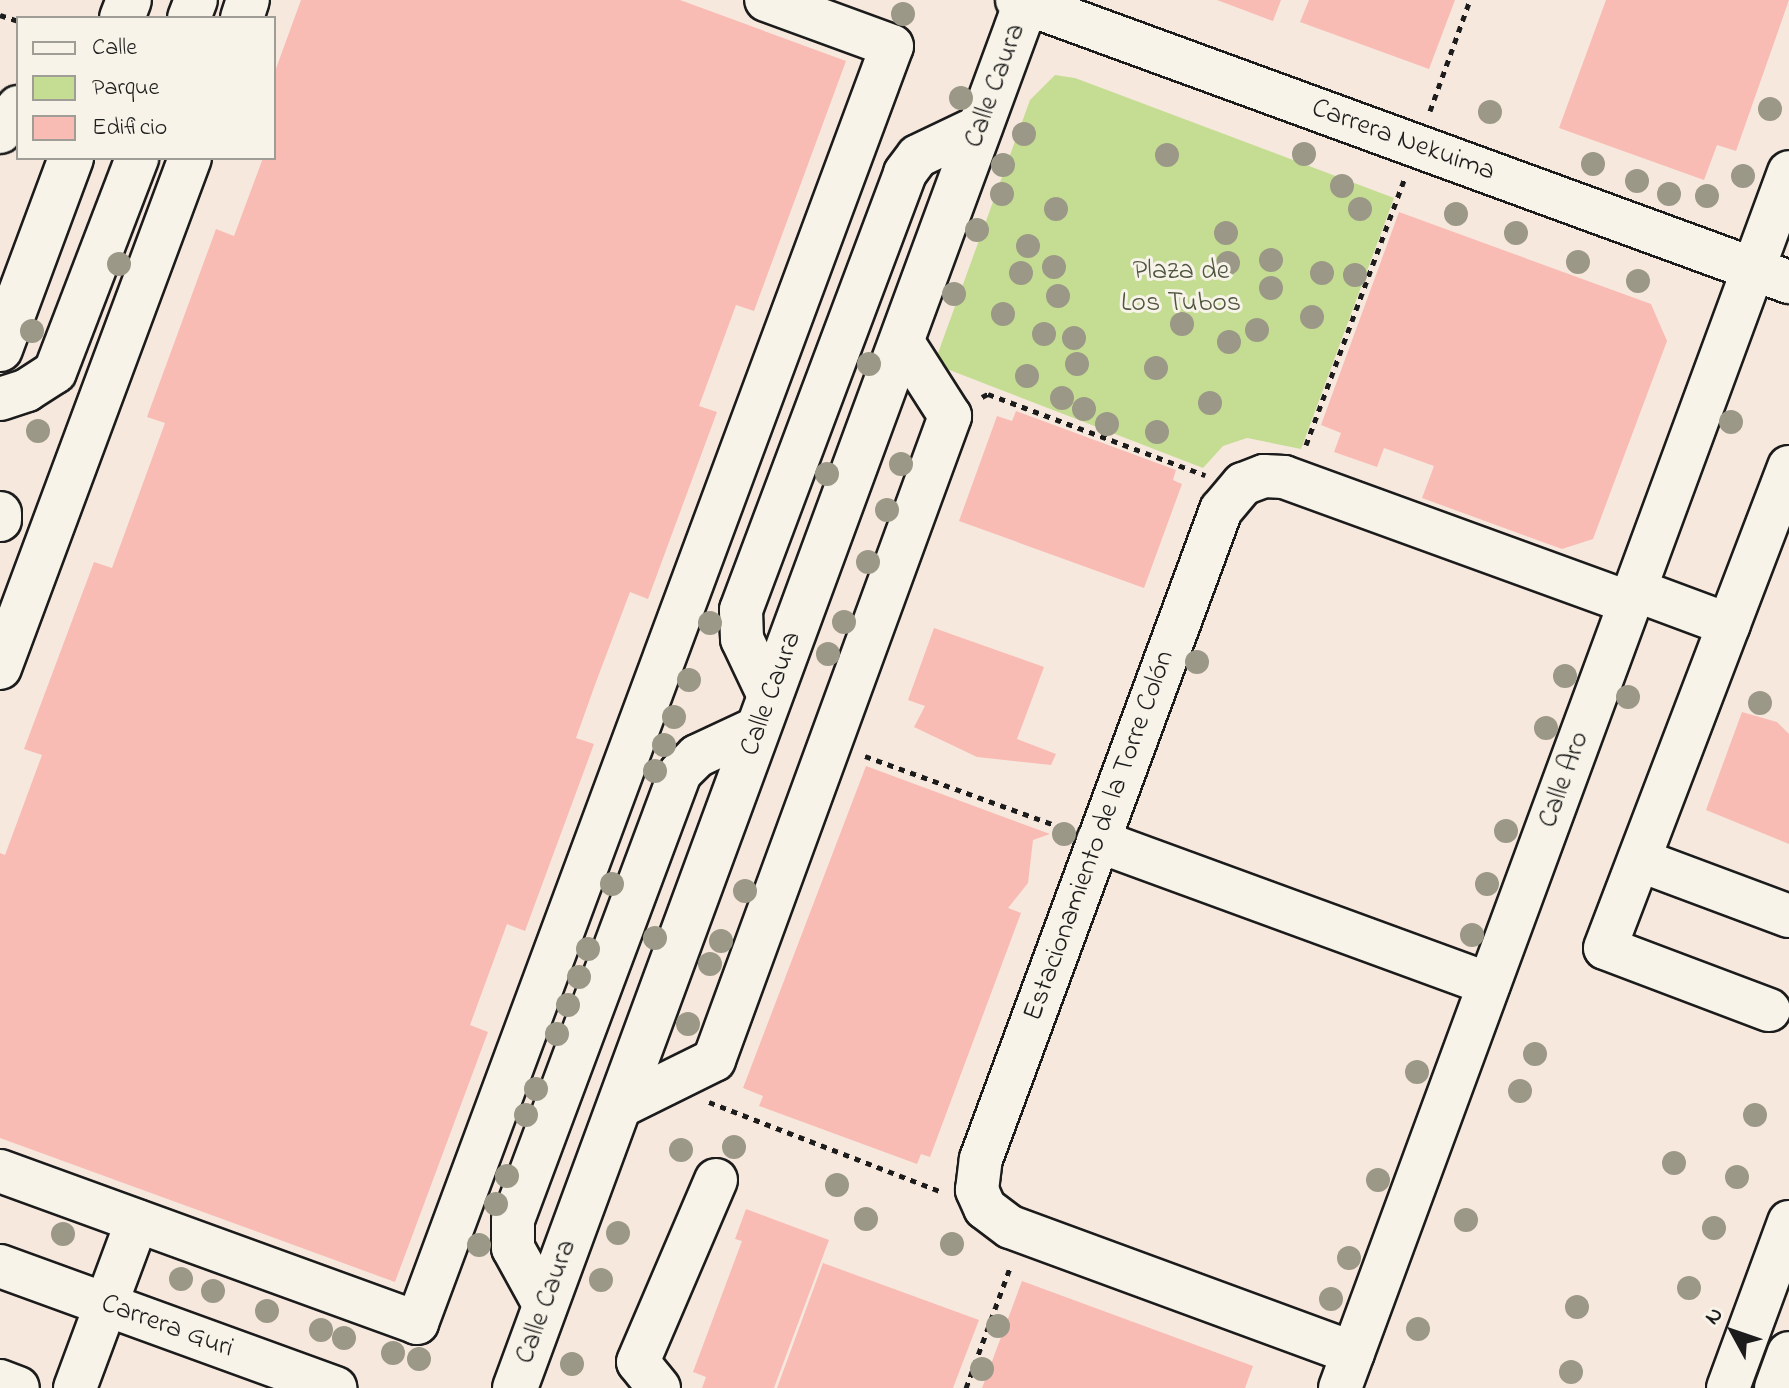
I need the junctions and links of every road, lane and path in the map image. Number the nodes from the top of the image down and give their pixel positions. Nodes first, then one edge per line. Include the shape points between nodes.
1 (766, 0) edge
2 (1470, 0) edge
3 (1024, 1) edge
4 (1072, 9) edge
5 (16, 110) edge
6 (981, 126) junction
7 (0, 132) edge
8 (1417, 145) junction
9 (70, 160) edge
10 (136, 160) edge
11 (189, 160) edge
12 (1789, 172) edge
13 (1771, 275) edge
14 (69, 340) junction
15 (902, 341) junction
16 (0, 349) edge
17 (116, 357) junction
18 (0, 399) edge
19 (950, 416) junction
20 (1789, 467) edge
21 (1294, 480) junction
22 (1226, 500) junction
23 (0, 513) edge
24 (0, 520) edge
25 (695, 576) junction
26 (747, 595) junction
27 (1632, 596) junction
28 (1729, 625) junction
29 (0, 668) edge
30 (765, 713) junction
31 (830, 744) junction
32 (1098, 841) junction
33 (1639, 860) junction
34 (1789, 916) edge
35 (1489, 984) junction
36 (1769, 1010) dead end
37 (691, 1071) junction
38 (619, 1107) junction
39 (0, 1171) edge
40 (716, 1180) dead end
41 (977, 1190) junction
42 (137, 1221) junction
43 (1789, 1222) edge
44 (1024, 1233) junction
45 (0, 1266) edge
46 (106, 1305) junction
47 (545, 1306) junction
48 (1789, 1353) edge
49 (1347, 1370) edge
50 (0, 1381) edge
51 (18, 1388) edge
52 (75, 1388) edge
53 (335, 1388) edge
54 (515, 1388) edge
55 (659, 1388) edge
56 (966, 1388) edge
57 (1728, 1388) edge
58 (1776, 1388) edge

1 - 25 street via 892,46
2 - 8 path
3 - 4 street, Carrera Nekuima
3 - 6 main road, Calle Caura
4 - 8 street, Carrera Nekuima
5 - 7 street
6 - 15 main road, Calle Caura
6 - 26 street via 918,156 905,173
8 - 13 street, Carrera Nekuima
8 - 21 path
9 - 16 main road
10 - 14 street
11 - 17 street
12 - 13 street, Calle Aro
13 - 27 street, Calle Aro
14 - 17 street
14 - 18 street via 55,372
15 - 19 street
15 - 30 main road, Calle Caura
17 - 29 street
19 - 22 path via 988,394 1207,476
19 - 31 street
20 - 28 street
21 - 22 street via 1274,475 1253,479
21 - 27 street
22 - 32 street, Estacionamiento de la Torre Colón
23 - 24 street
25 - 26 street
25 - 42 street via 418,1270 417,1323
26 - 30 street via 740,631
27 - 28 street
27 - 35 street, Calle Aro
28 - 33 street
30 - 38 main road, Calle Caura
30 - 47 street via 697,756 680,773 513,1220 513,1248
31 - 32 path
31 - 37 street via 714,1060
32 - 35 street
32 - 41 street, Estacionamiento de la Torre Colón via 981,1159
33 - 34 street
33 - 36 street via 1605,948
35 - 49 street, Calle Aro
37 - 38 street
37 - 41 path via 710,1104 953,1197
38 - 47 main road, Calle Caura
39 - 42 street
40 - 55 street via 638,1362
41 - 44 street via 993,1216
42 - 46 street
43 - 57 street
44 - 49 street
44 - 56 path
45 - 46 street, Carrera Guri
46 - 52 street
46 - 53 street, Carrera Guri
47 - 54 main road, Calle Caura
48 - 58 street
50 - 51 street

